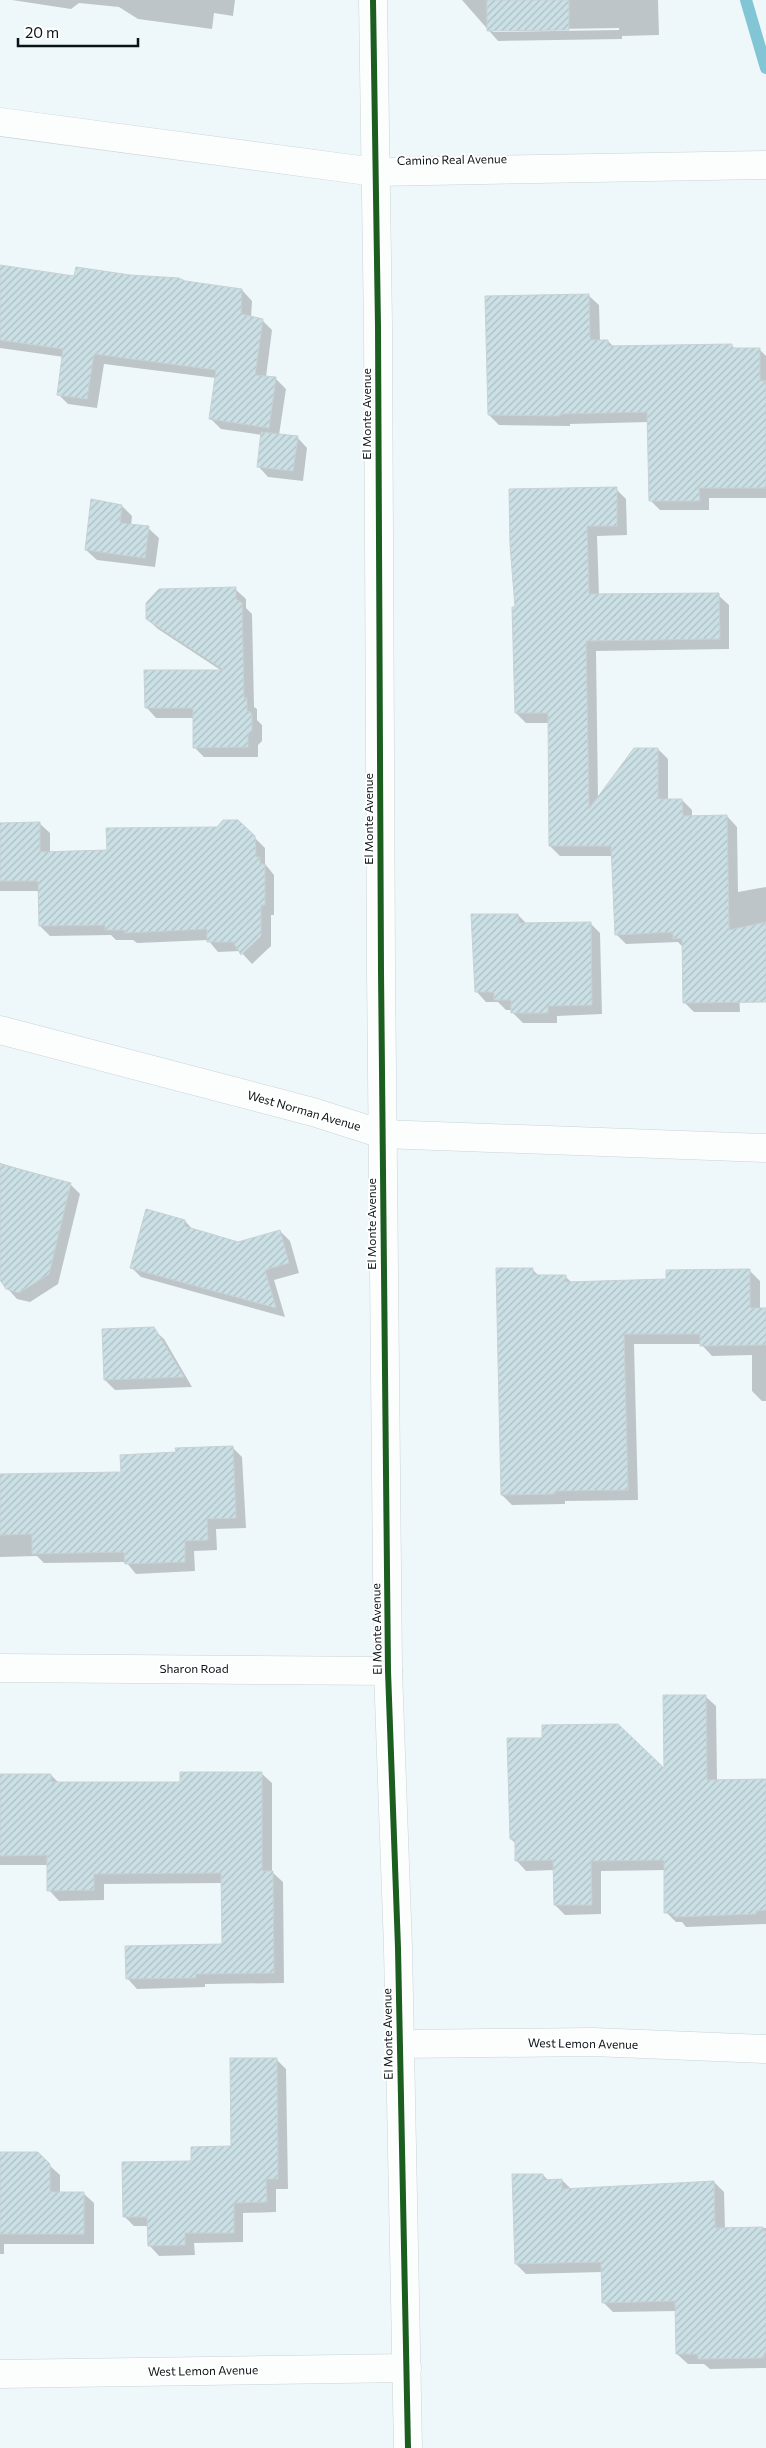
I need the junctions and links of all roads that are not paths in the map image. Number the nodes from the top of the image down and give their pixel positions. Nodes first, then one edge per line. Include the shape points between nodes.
1 (373, 0) edge
2 (0, 122) edge
3 (762, 165) edge
4 (375, 172) junction
5 (0, 1030) edge
6 (382, 1134) junction
7 (766, 1148) edge
8 (0, 1668) edge
9 (388, 1671) junction
10 (400, 2044) junction
11 (766, 2049) edge
12 (407, 2368) junction
13 (0, 2374) edge
14 (408, 2448) edge

1 - 4 street, El Monte Avenue
2 - 4 street, Camino Real Avenue
3 - 4 street, Camino Real Avenue
4 - 6 street, El Monte Avenue
5 - 6 street, West Norman Avenue via 308,1110
6 - 7 street, West Norman Avenue
6 - 9 street, El Monte Avenue
8 - 9 street, Sharon Road
9 - 10 street, El Monte Avenue
10 - 11 street, West Lemon Avenue via 593,2042
10 - 12 street, El Monte Avenue
12 - 13 street, West Lemon Avenue
12 - 14 street, El Monte Avenue

